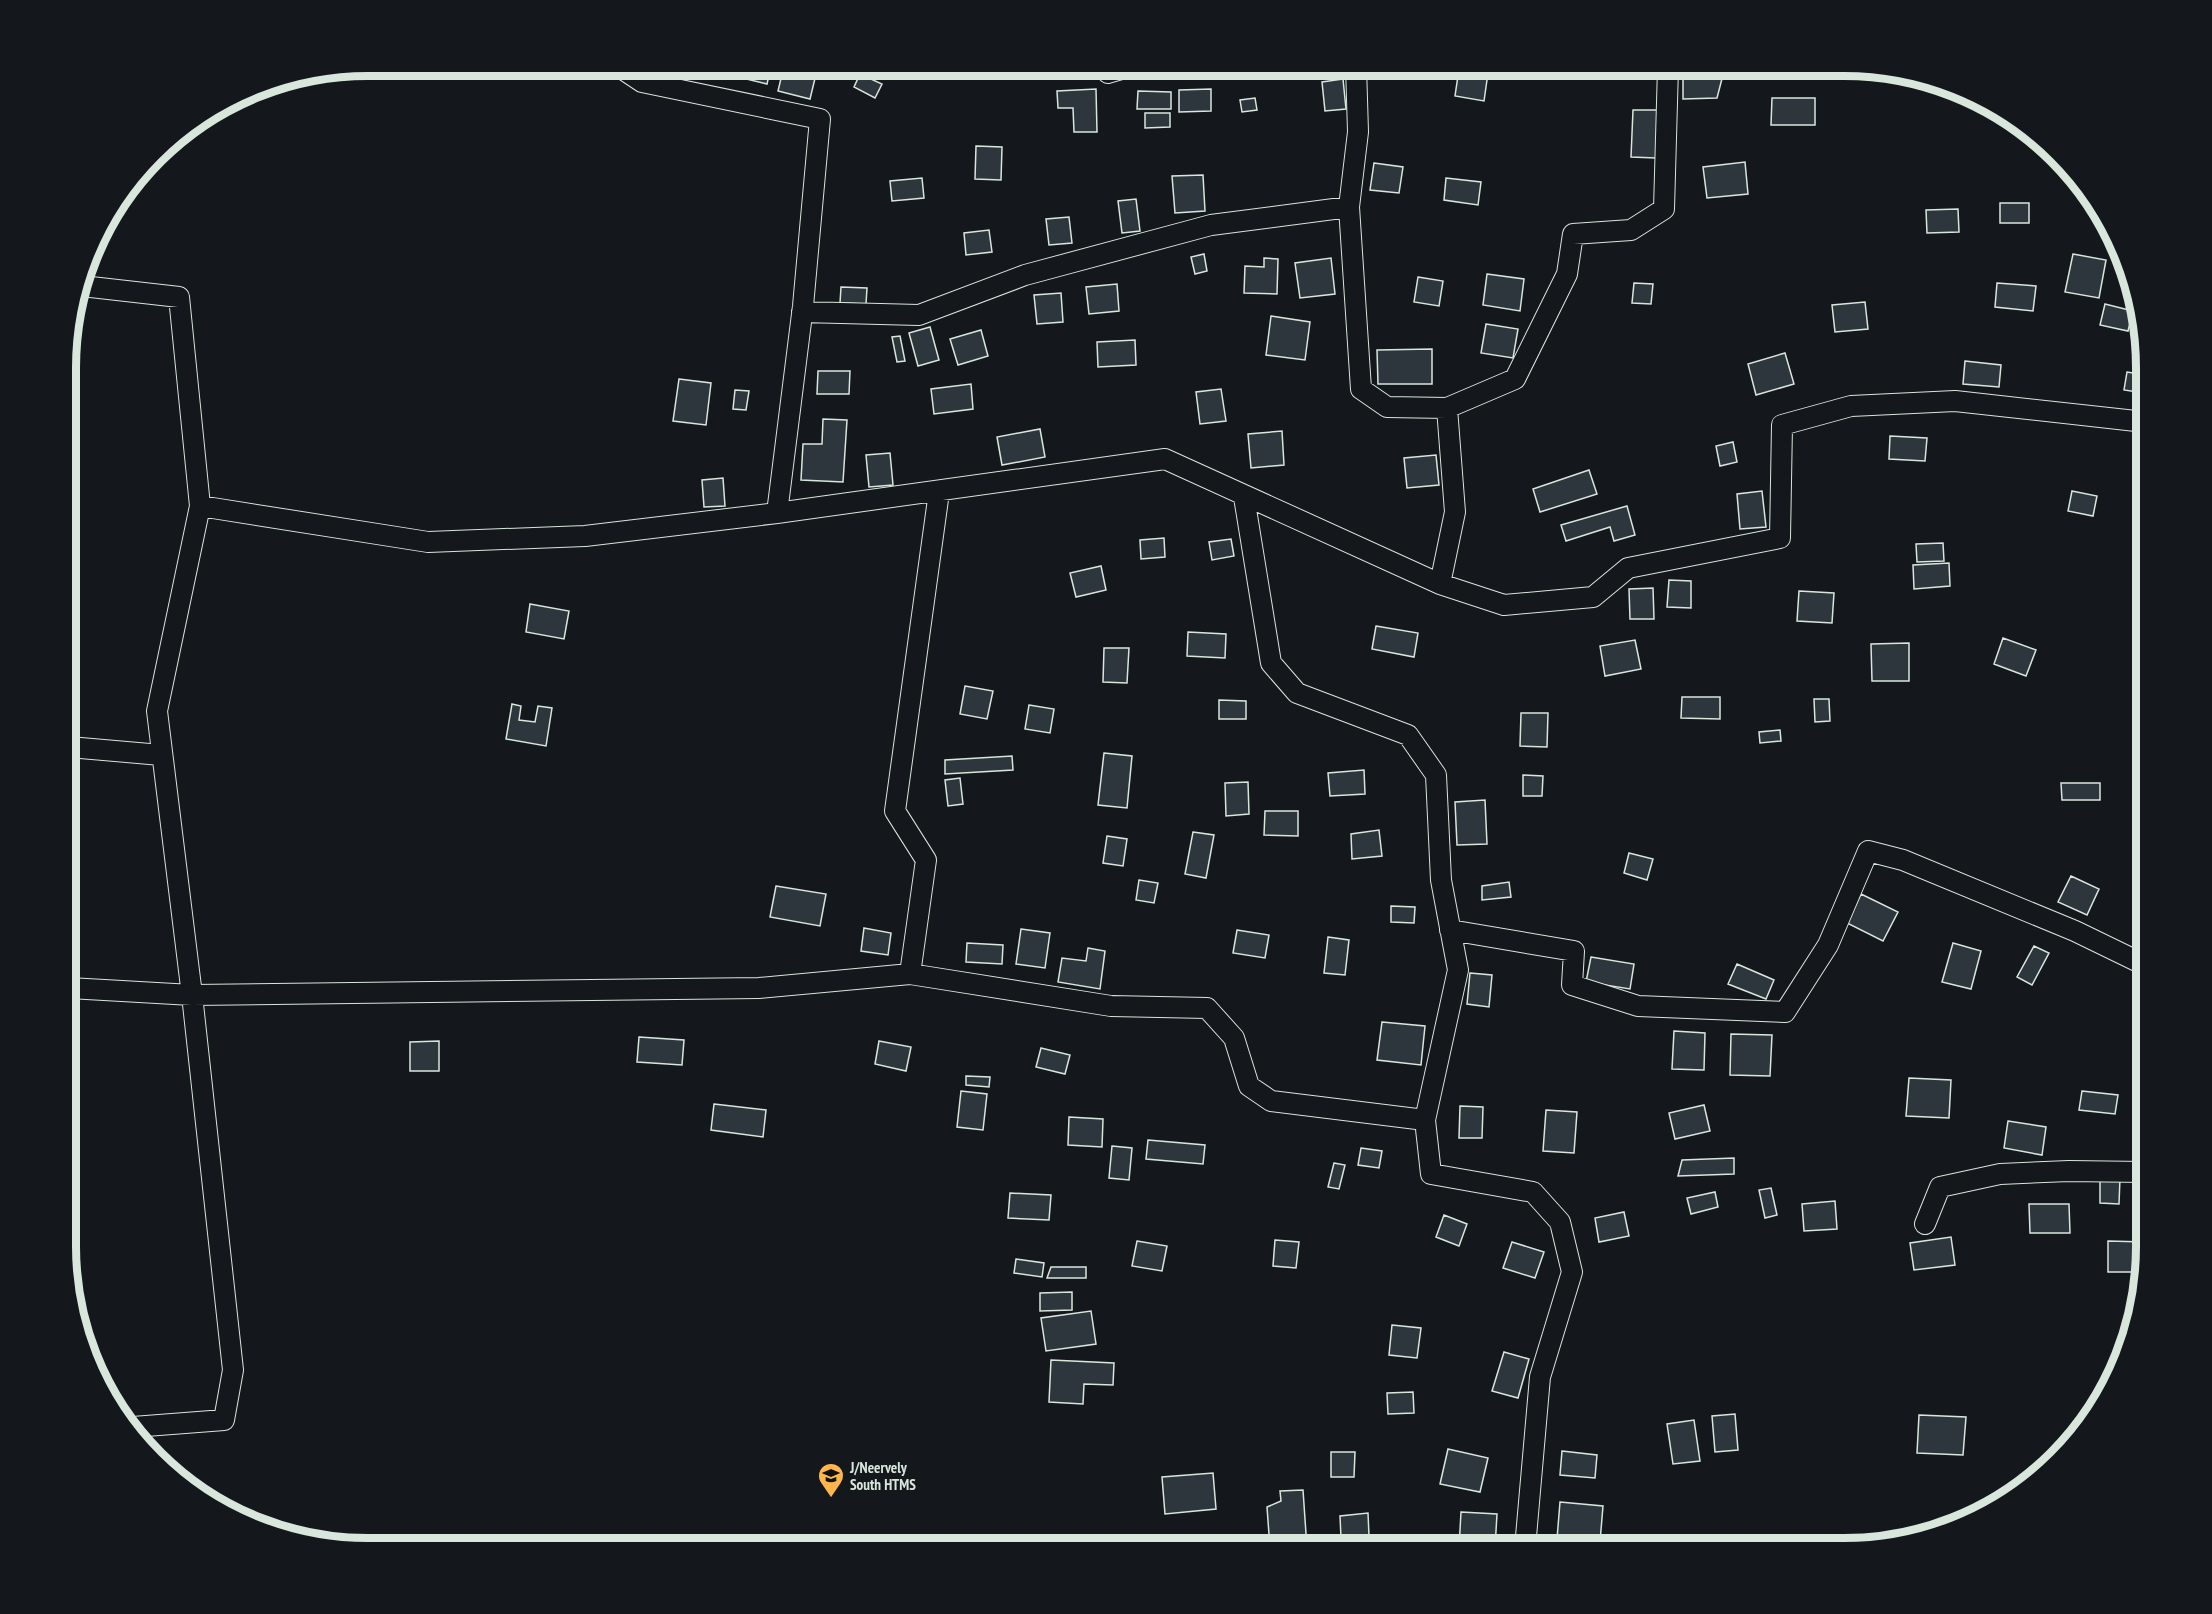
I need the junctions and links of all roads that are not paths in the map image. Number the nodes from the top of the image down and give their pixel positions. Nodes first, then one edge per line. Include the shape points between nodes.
1 (633, 76) edge
2 (1356, 76) edge
3 (1668, 76) edge
4 (1349, 207) junction
5 (88, 287) edge
6 (802, 312) junction
7 (1447, 408) junction
8 (2136, 421) edge
9 (939, 492) junction
10 (1244, 497) junction
11 (200, 506) junction
12 (777, 513) junction
13 (1440, 584) junction
14 (76, 748) edge
15 (161, 755) junction
16 (1450, 930) junction
17 (2136, 961) edge
18 (910, 974) junction
19 (76, 988) edge
20 (192, 995) junction
21 (1425, 1120) junction
22 (2136, 1172) edge
23 (1925, 1224) dead end
24 (140, 1426) edge
25 (1526, 1538) edge

1 - 6 street via 642,82 820,119
2 - 4 street via 1358,132
3 - 7 street via 1664,209 1631,230 1573,234 1567,274 1515,380
4 - 6 street via 1211,225 1025,275 919,315
4 - 7 street via 1361,389 1387,407
5 - 11 street via 179,297
6 - 12 street
7 - 13 street via 1455,512
8 - 13 street via 1955,401 1851,406 1782,425 1780,538 1628,568 1593,597 1504,605
9 - 10 street via 1165,459
9 - 12 street
9 - 18 street via 895,812 927,860
10 - 13 street
10 - 16 street via 1271,663 1297,693 1408,735 1437,775 1441,880
11 - 12 street via 428,542 585,536
11 - 15 street via 156,711
14 - 15 street
15 - 20 street
16 - 17 street via 1574,951 1572,985 1638,1006 1785,1012 1828,945 1868,851 1903,860 2075,931
16 - 21 street via 1458,970
18 - 20 street via 759,988
18 - 21 street via 1111,1006 1207,1008 1234,1038 1249,1086 1271,1101
19 - 20 street
20 - 24 street via 233,1370 224,1419
21 - 25 street via 1431,1174 1533,1192 1560,1222 1572,1272 1540,1377
22 - 23 street via 2000,1174 1940,1187

